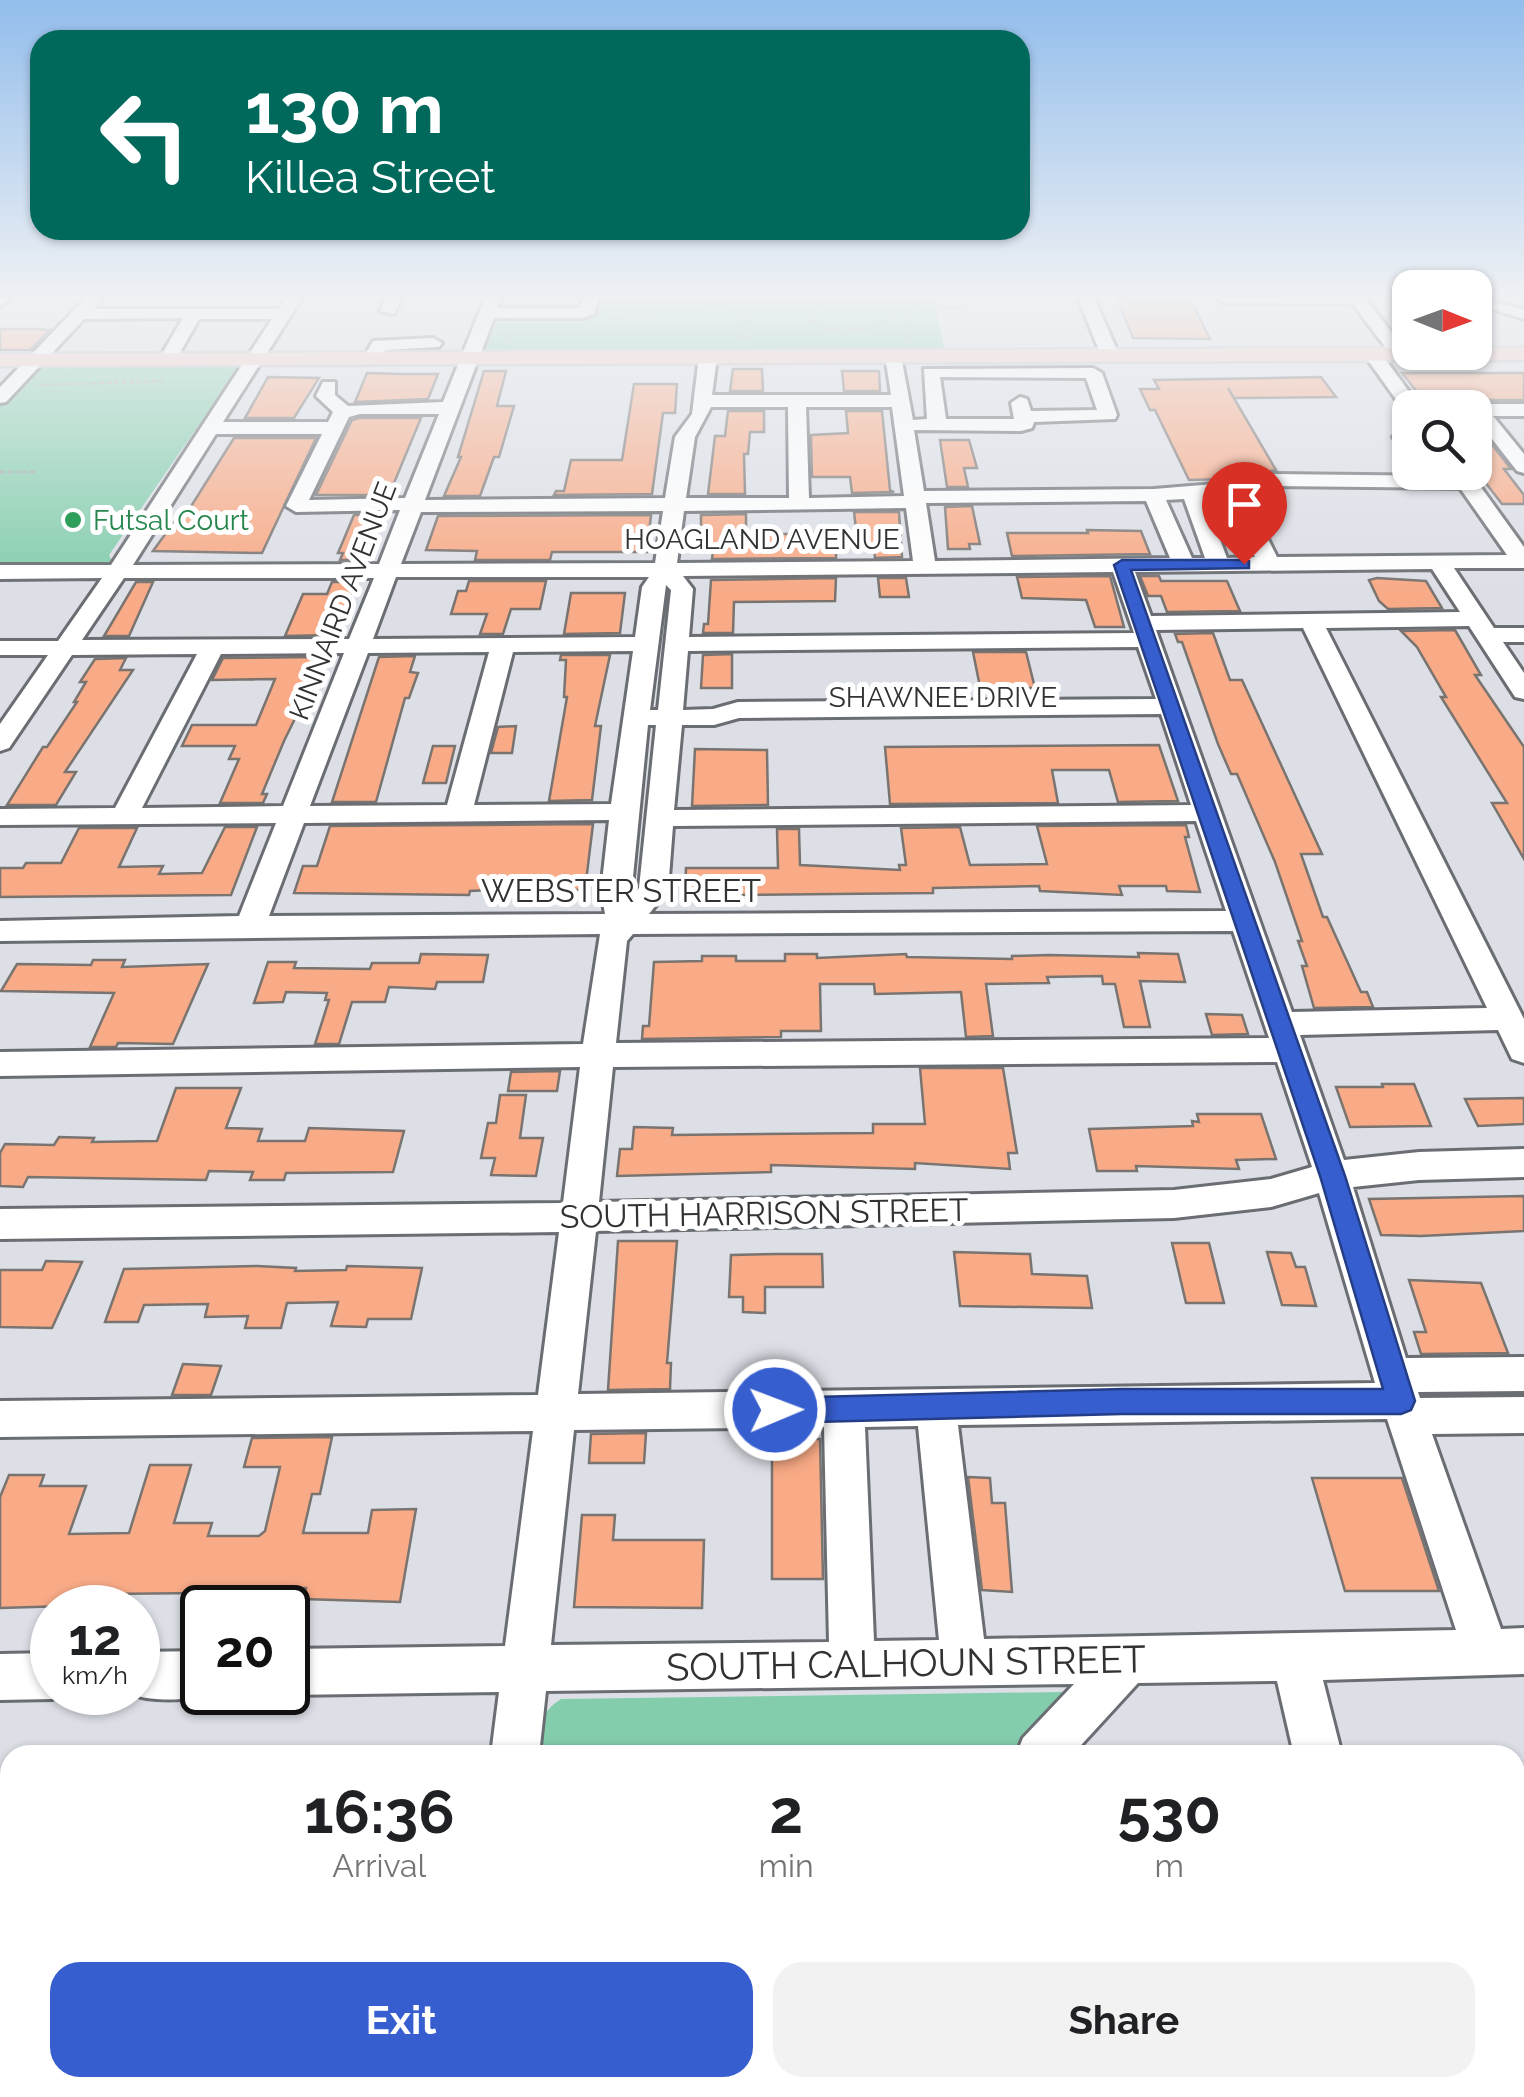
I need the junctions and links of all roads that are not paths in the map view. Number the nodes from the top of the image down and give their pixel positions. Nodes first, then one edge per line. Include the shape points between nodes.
1 (231, 396) edge
2 (325, 396) edge
3 (454, 396) edge
4 (703, 396) edge
5 (901, 396) edge
6 (933, 396) edge
7 (1018, 396) edge
8 (1101, 396) edge
9 (702, 400) junction
10 (798, 401) junction
11 (901, 401) junction
12 (449, 408) junction
13 (1492, 410) edge
14 (1524, 410) edge
15 (1023, 417) junction
16 (339, 420) junction
17 (904, 425) junction
18 (937, 425) junction
19 (1492, 427) edge
20 (211, 428) junction
21 (1520, 458) edge
22 (1392, 481) edge
23 (1233, 488) junction
24 (1191, 490) junction
25 (1482, 490) edge
26 (1154, 495) junction
27 (915, 500) junction
28 (675, 504) junction
29 (799, 504) junction
30 (412, 505) junction
31 (1524, 561) edge
32 (1438, 562) junction
33 (1269, 564) junction
34 (1122, 565) junction
35 (1184, 565) junction
36 (1219, 565) junction
37 (926, 568) junction
38 (386, 570) junction
39 (665, 570) junction
40 (0, 572) edge
41 (117, 572) junction
42 (1311, 621) junction
43 (1481, 627) junction
44 (1144, 631) junction
45 (1524, 635) edge
46 (644, 644) junction
47 (676, 644) junction
48 (503, 645) junction
49 (358, 646) junction
50 (0, 648) edge
51 (212, 648) junction
52 (64, 649) junction
53 (1524, 692) edge
54 (1172, 716) junction
55 (635, 718) junction
56 (670, 718) junction
57 (0, 743) edge
58 (624, 812) junction
59 (458, 813) junction
60 (1206, 813) junction
61 (292, 815) junction
62 (124, 816) junction
63 (0, 817) edge
64 (659, 818) junction
65 (1242, 921) junction
66 (621, 925) junction
67 (250, 926) junction
68 (0, 932) edge
69 (1508, 1018) junction
70 (1282, 1037) junction
71 (1524, 1050) edge
72 (598, 1057) junction
73 (0, 1064) edge
74 (1524, 1163) edge
75 (1332, 1176) junction
76 (576, 1217) junction
77 (0, 1224) edge
78 (1524, 1374) edge
79 (1400, 1398) junction
80 (936, 1408) junction
81 (844, 1409) junction
82 (554, 1411) junction
83 (1524, 1416) edge
84 (0, 1419) edge
85 (1505, 1652) edge
86 (1294, 1658) junction
87 (1128, 1660) junction
88 (964, 1661) junction
89 (852, 1662) junction
90 (525, 1669) junction
91 (310, 1672) edge
92 (30, 1676) edge
93 (0, 1677) edge
94 (516, 1745) edge
95 (1049, 1745) edge
96 (1316, 1745) edge

1 - 20 street
2 - 16 street via 343,409
3 - 12 street, KINNAIRD AVENUE
4 - 9 street
5 - 11 street
6 - 18 street
7 - 15 street
8 - 15 street via 1108,415
9 - 10 street
9 - 28 street via 686,437
10 - 11 street
10 - 29 street
11 - 17 street
12 - 16 street via 358,408
12 - 30 street, KINNAIRD AVENUE
13 - 14 street
15 - 18 street via 1021,425
16 - 20 street
16 - 30 street via 296,506
17 - 18 street
17 - 27 street
19 - 21 street
20 - 41 street
22 - 23 street via 1274,480
23 - 24 street
23 - 33 street
24 - 26 street
24 - 36 street
25 - 31 street
26 - 27 street
26 - 35 street
27 - 29 street
27 - 37 street
28 - 29 street
28 - 30 street
28 - 39 street
30 - 38 street, KINNAIRD AVENUE
31 - 32 street, HOAGLAND AVENUE
32 - 33 street, HOAGLAND AVENUE
32 - 43 street
33 - 36 street, HOAGLAND AVENUE
34 - 35 street, HOAGLAND AVENUE
34 - 37 street, HOAGLAND AVENUE
34 - 44 street
35 - 36 street, HOAGLAND AVENUE
37 - 39 street, HOAGLAND AVENUE
38 - 39 street, HOAGLAND AVENUE
38 - 41 street, HOAGLAND AVENUE
38 - 49 street, KINNAIRD AVENUE
39 - 46 street via 653,587
39 - 47 street via 682,589
40 - 41 street, HOAGLAND AVENUE
41 - 52 street
42 - 43 street
42 - 44 street
42 - 69 street
43 - 45 street
43 - 53 street
44 - 47 street
44 - 54 street
46 - 48 street
46 - 55 street
47 - 56 street
48 - 49 street
48 - 59 street
49 - 51 street
49 - 61 street, KINNAIRD AVENUE
50 - 52 street
51 - 52 street
51 - 62 street
52 - 57 street
54 - 56 street, SHAWNEE DRIVE via 896,718 738,728 714,717
54 - 60 street
55 - 56 street, SHAWNEE DRIVE
55 - 58 street
56 - 64 street
58 - 59 street
58 - 66 street via 616,891
59 - 61 street
60 - 64 street
60 - 65 street
61 - 62 street
61 - 67 street, KINNAIRD AVENUE
62 - 63 street
64 - 66 street via 653,890
65 - 66 street, WEBSTER STREET
65 - 70 street
66 - 67 street, WEBSTER STREET
66 - 72 street via 612,939
67 - 68 street, WEBSTER STREET
69 - 70 street
69 - 71 street
70 - 72 street
70 - 75 street
72 - 73 street
72 - 76 street
74 - 75 street, SOUTH HARRISON STREET
75 - 76 street, SOUTH HARRISON STREET via 1271,1193 1174,1204
75 - 79 street
76 - 77 street, SOUTH HARRISON STREET
76 - 82 street
78 - 79 street
79 - 80 street
79 - 83 street
79 - 85 street
80 - 81 street
80 - 88 street
81 - 82 street
81 - 89 street
82 - 84 street
82 - 90 street
85 - 86 street, SOUTH CALHOUN STREET
86 - 87 street, SOUTH CALHOUN STREET
86 - 96 street
87 - 88 street, SOUTH CALHOUN STREET
87 - 95 street
88 - 89 street, SOUTH CALHOUN STREET
89 - 90 street, SOUTH CALHOUN STREET
90 - 91 street, SOUTH CALHOUN STREET
90 - 94 street
92 - 93 street

